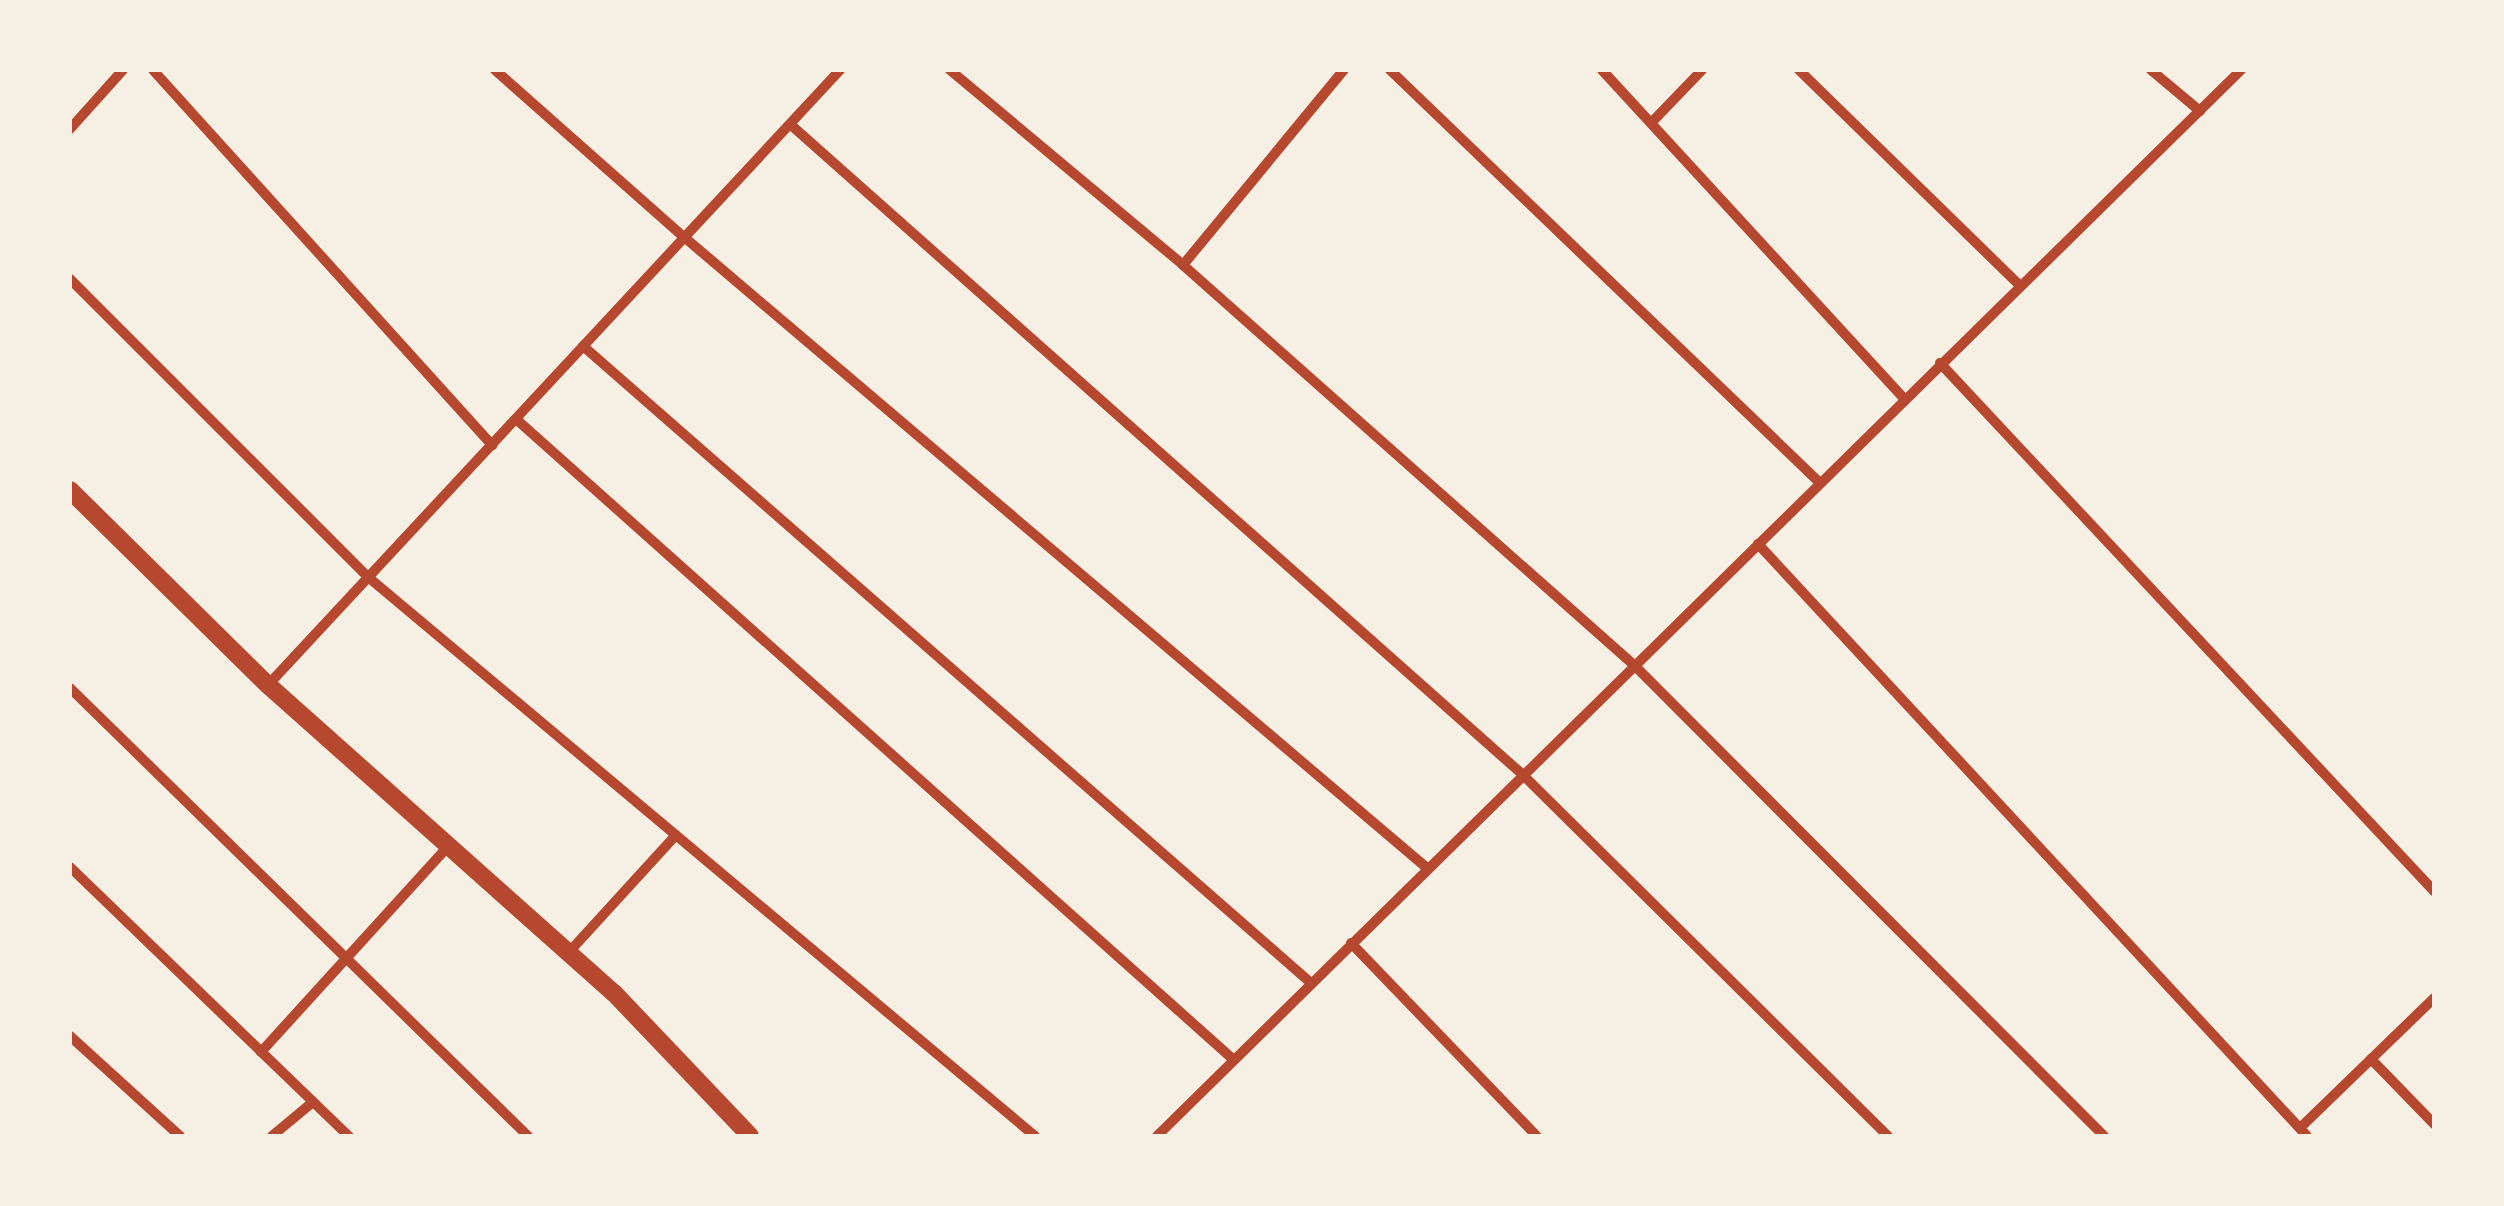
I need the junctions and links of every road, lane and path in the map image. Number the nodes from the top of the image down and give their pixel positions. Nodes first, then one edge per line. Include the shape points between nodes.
1 (123, 70) edge
2 (153, 70) edge
3 (495, 70) edge
4 (840, 70) edge
5 (950, 70) edge
6 (1344, 70) edge
7 (1390, 70) edge
8 (1602, 70) edge
9 (1702, 70) edge
10 (1799, 70) edge
11 (2152, 70) edge
12 (2240, 70) edge
13 (2200, 111) junction
14 (1652, 122) junction
15 (791, 125) junction
16 (70, 129) edge
17 (684, 237) junction
18 (1183, 265) junction
19 (70, 279) edge
20 (2018, 284) junction
21 (583, 346) junction
22 (1940, 363) junction
23 (1904, 398) junction
24 (516, 418) junction
25 (492, 445) junction
26 (1820, 482) junction
27 (70, 490) edge
28 (1758, 544) junction
29 (368, 578) junction
30 (1635, 666) junction
31 (268, 686) junction
32 (70, 688) edge
33 (1522, 774) junction
34 (676, 835) junction
35 (450, 844) junction
36 (70, 868) edge
37 (1427, 868) junction
38 (2434, 891) edge
39 (1352, 944) junction
40 (570, 951) junction
41 (345, 954) junction
42 (1311, 983) junction
43 (2434, 998) edge
44 (70, 1036) edge
45 (261, 1052) junction
46 (2372, 1059) junction
47 (1234, 1060) junction
48 (313, 1102) junction
49 (2434, 1124) edge
50 (2304, 1132) edge
51 (1162, 1134) edge
52 (180, 1136) edge
53 (272, 1136) edge
54 (349, 1136) edge
55 (528, 1136) edge
56 (750, 1136) edge
57 (1036, 1136) edge
58 (1536, 1136) edge
59 (1888, 1136) edge
60 (2104, 1136) edge

1 - 16 street
2 - 25 street
3 - 17 street
4 - 15 street
5 - 18 street
6 - 18 street
7 - 26 street
8 - 14 street
9 - 14 street
10 - 20 street
11 - 13 street
12 - 13 street
13 - 20 street
14 - 23 street
15 - 17 street
15 - 33 street
17 - 21 street
17 - 37 street
18 - 30 street
19 - 29 street
20 - 22 street
21 - 24 street
21 - 42 street
22 - 23 street
22 - 38 street
23 - 26 street
24 - 25 street
24 - 47 street
25 - 29 street
26 - 28 street
27 - 31 street
28 - 30 street
28 - 50 street
29 - 31 street
29 - 34 street
30 - 33 street
30 - 60 street
31 - 35 street
32 - 41 street
33 - 37 street
33 - 59 street
34 - 40 street
34 - 57 street
35 - 40 street
35 - 41 street
36 - 45 street
37 - 39 street
39 - 42 street
39 - 58 street
40 - 56 street
41 - 45 street
41 - 55 street
42 - 47 street
43 - 46 street
44 - 52 street
45 - 48 street
46 - 49 street
46 - 50 street
47 - 51 street
48 - 53 street
48 - 54 street

